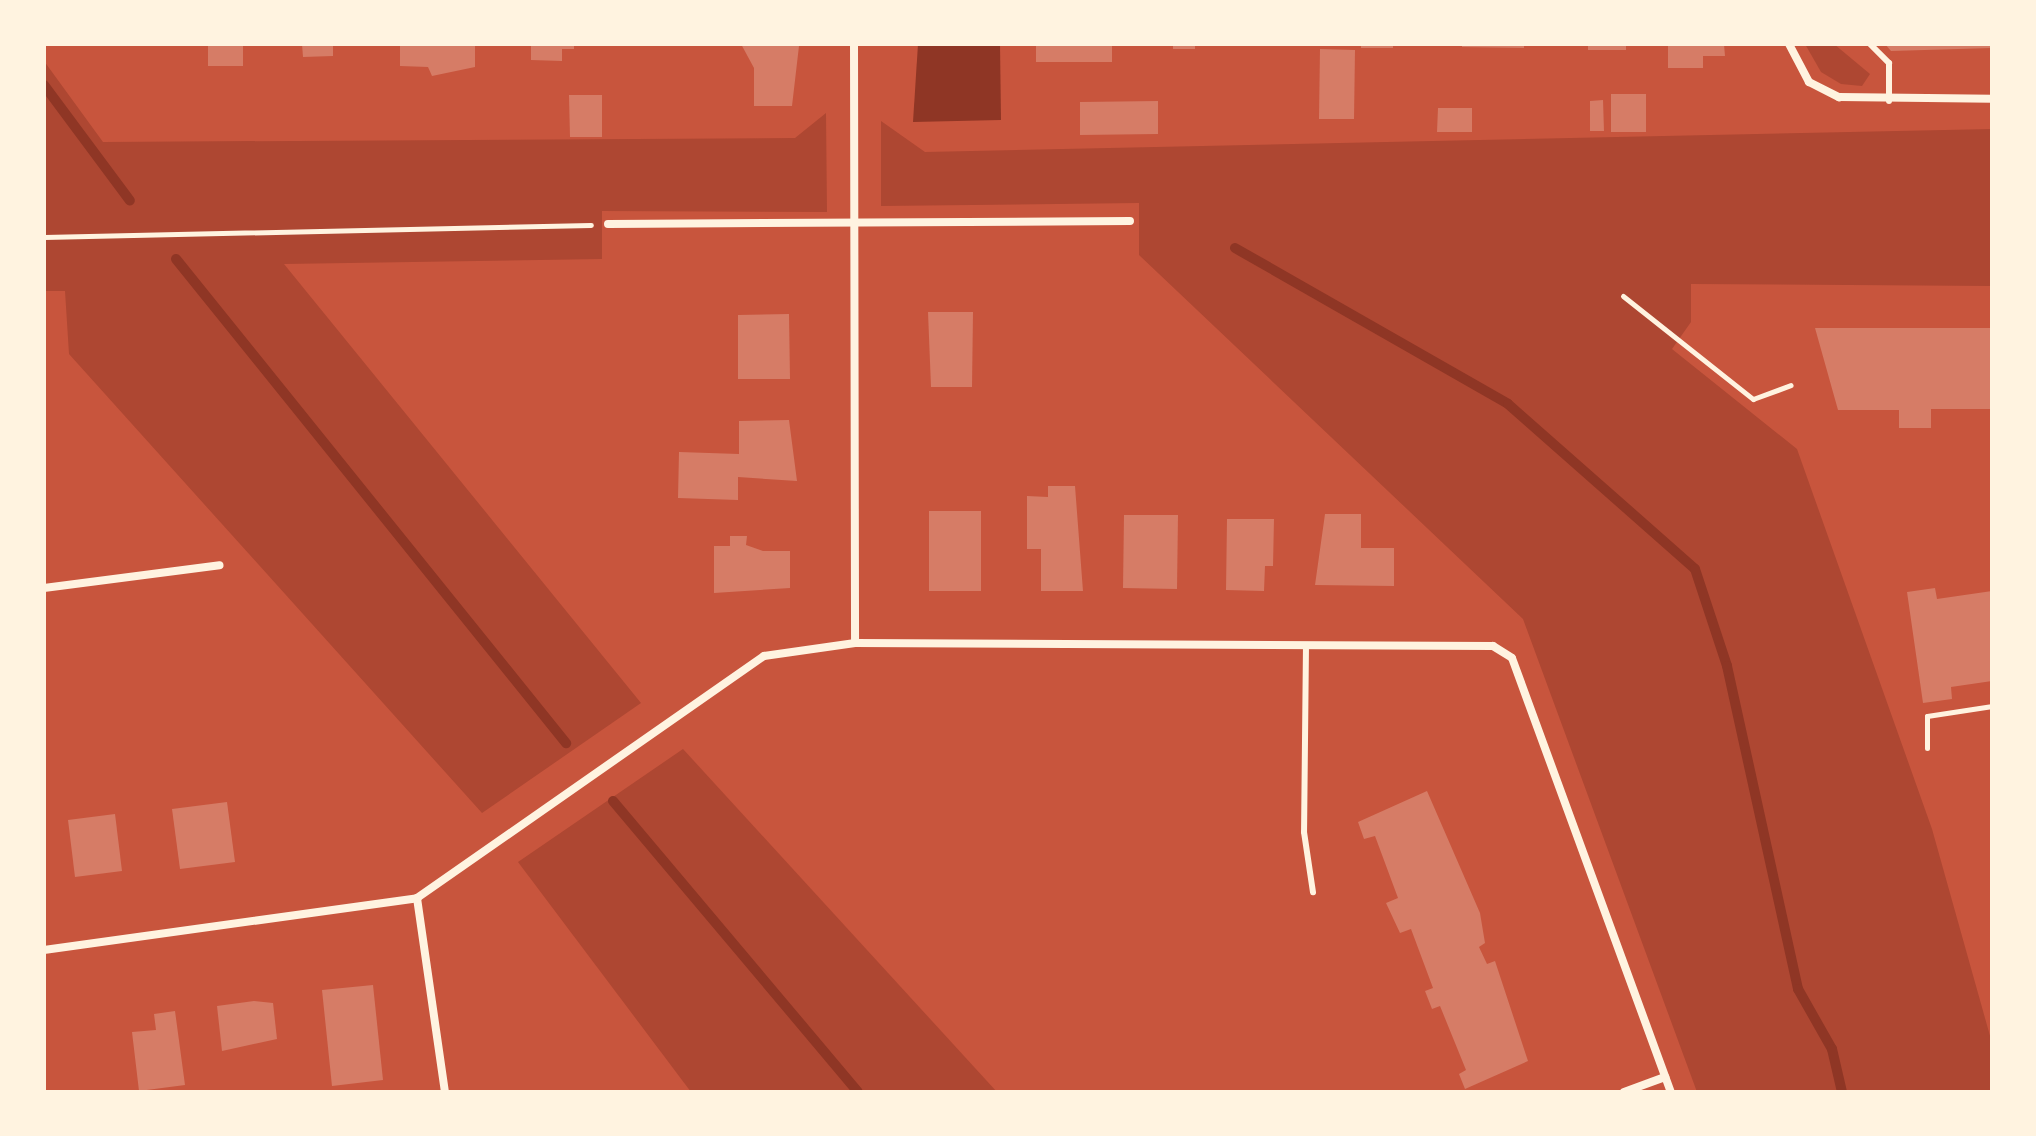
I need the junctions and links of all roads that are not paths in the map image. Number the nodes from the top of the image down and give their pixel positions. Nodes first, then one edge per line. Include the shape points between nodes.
1 (854, 44) edge
2 (1789, 44) edge
3 (1870, 44) edge
4 (1992, 99) edge
5 (1889, 101) junction
6 (1130, 221) dead end
7 (856, 223) junction
8 (608, 224) road end
9 (220, 565) dead end
10 (44, 588) edge
11 (855, 643) junction
12 (1306, 645) junction
13 (1313, 892) dead end
14 (417, 898) junction
15 (44, 950) edge
16 (1665, 1077) junction
17 (445, 1092) edge
18 (1624, 1092) edge
19 (1671, 1092) edge

1 - 7 street
2 - 5 street via 1801,73 1823,93
3 - 5 lane via 1889,63
4 - 5 street
6 - 7 street
7 - 8 street
7 - 11 street
9 - 10 street
11 - 12 street
11 - 14 street via 764,656
12 - 13 lane via 1304,832
12 - 16 street via 1493,646 1512,658
14 - 15 street
14 - 17 street
16 - 18 street
16 - 19 street

